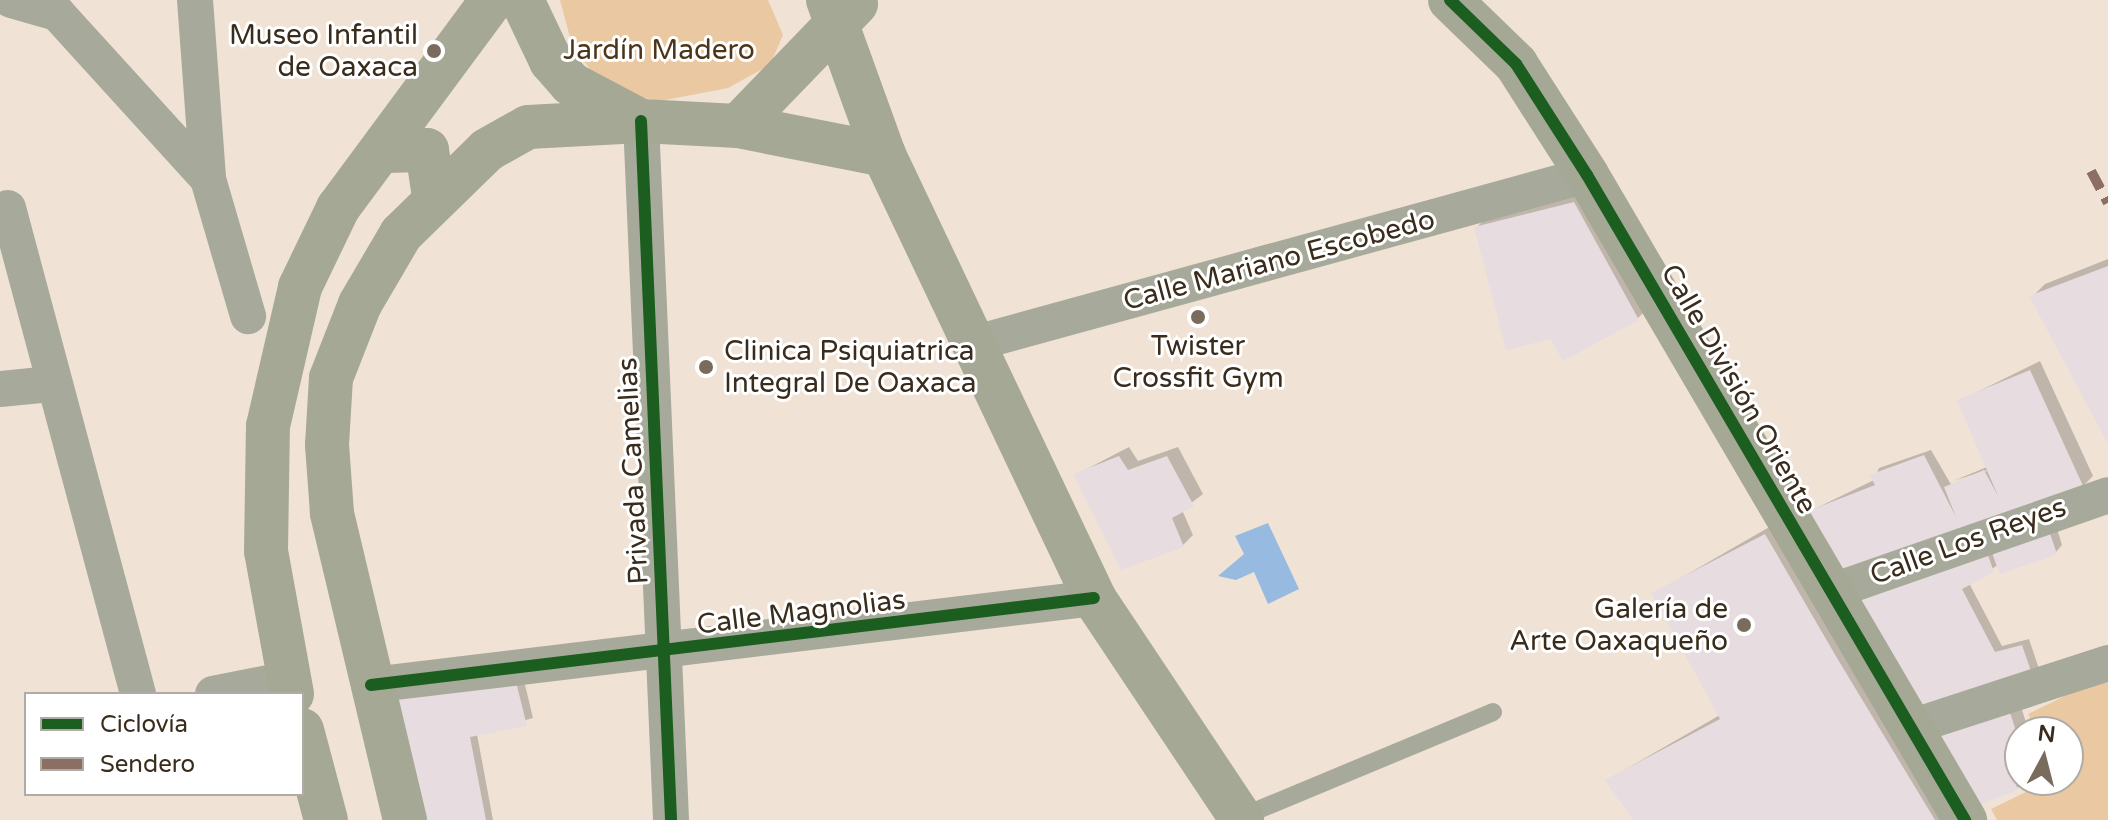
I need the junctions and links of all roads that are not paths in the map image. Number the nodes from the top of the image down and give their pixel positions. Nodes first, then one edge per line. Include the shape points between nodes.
1 (11, 0) edge
2 (195, 0) edge
3 (492, 0) edge
4 (522, 0) edge
5 (1450, 0) edge
6 (842, 6) edge
7 (641, 121) junction
8 (738, 126) junction
9 (383, 151) junction
10 (884, 155) junction
11 (1587, 175) junction
12 (208, 179) junction
13 (434, 197) junction
14 (8, 208) dead end
15 (248, 316) dead end
16 (972, 344) junction
17 (51, 384) junction
18 (0, 389) edge
19 (2108, 495) edge
20 (1830, 592) junction
21 (1094, 598) junction
22 (665, 654) junction
23 (2108, 663) edge
24 (371, 685) junction
25 (290, 686) edge
26 (137, 692) edge
27 (232, 692) edge
28 (1493, 712) dead end
29 (1911, 727) junction
30 (304, 738) edge
31 (1239, 819) edge
32 (326, 820) edge
33 (405, 820) edge
34 (671, 820) edge
35 (1965, 820) edge

1 - 12 street via 57,13
2 - 12 street
3 - 9 main road
4 - 7 main road via 571,84
5 - 11 main road, Calle División Oriente via 1516,64
6 - 8 main road
6 - 10 main road
7 - 8 main road
7 - 13 main road via 528,127 487,150
7 - 22 street, Privada Camelias
8 - 10 main road
9 - 13 main road via 427,150
9 - 25 main road via 338,208 300,287 268,426 266,551
10 - 16 main road
11 - 16 street, Calle Mariano Escobedo
11 - 20 main road, Calle División Oriente
12 - 15 street
13 - 24 main road via 401,234 360,304 331,378 332,513
14 - 17 street
16 - 21 main road
17 - 18 street
17 - 26 street
19 - 20 street, Calle Los Reyes
20 - 29 main road, Calle División Oriente
21 - 22 street, Calle Magnolias
21 - 31 main road
22 - 24 street, Calle Magnolias
22 - 34 street, Privada Camelias
23 - 29 street
24 - 33 main road
25 - 27 street
28 - 31 lane
29 - 35 main road, Calle División Oriente
30 - 32 main road

